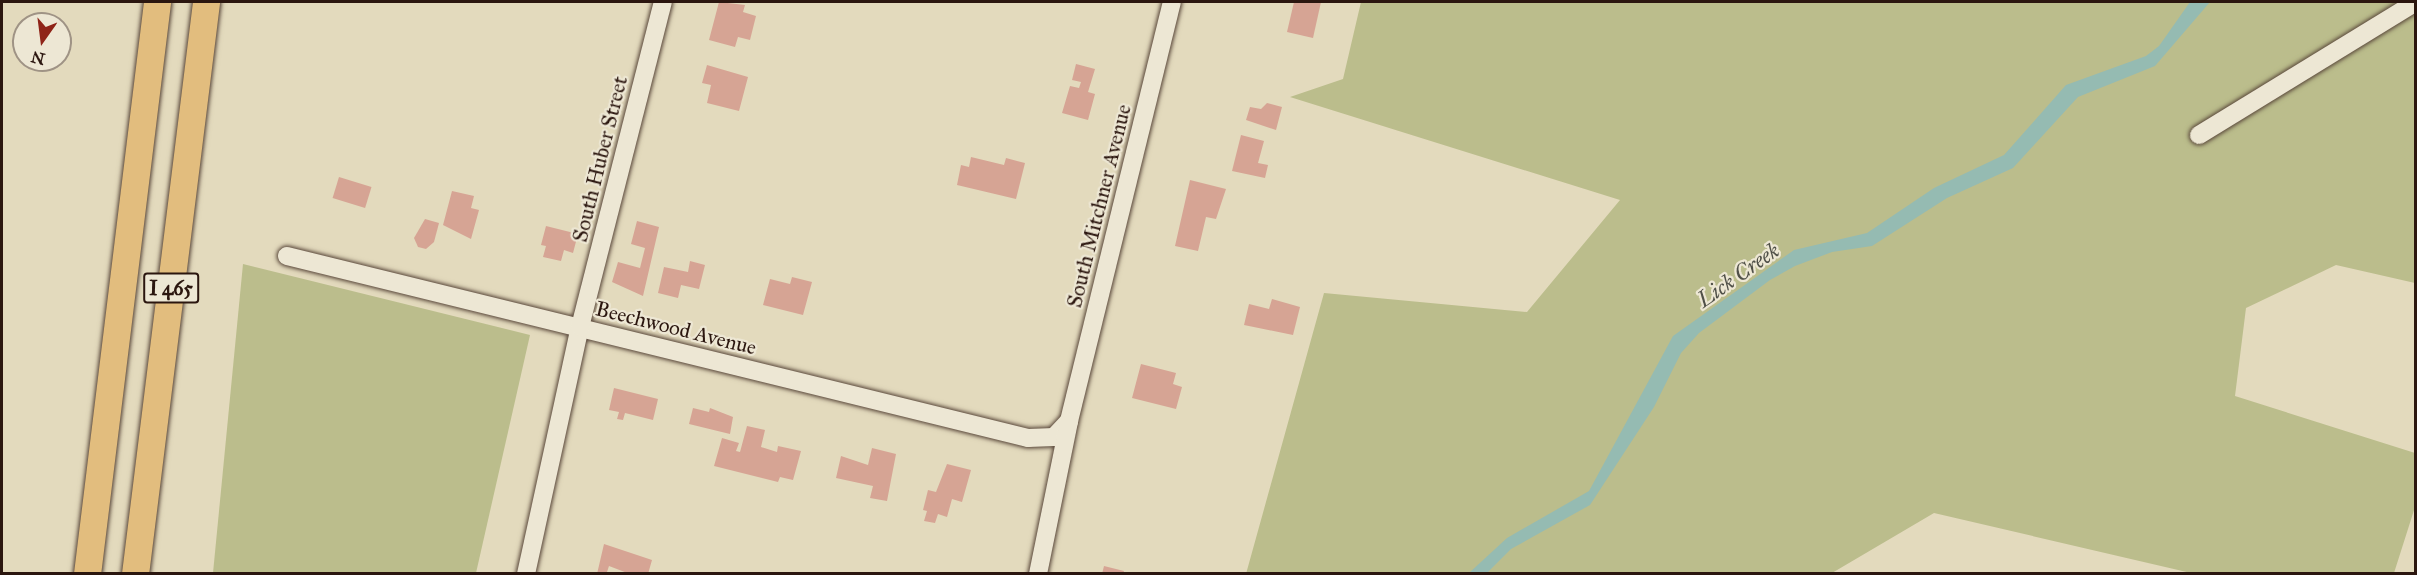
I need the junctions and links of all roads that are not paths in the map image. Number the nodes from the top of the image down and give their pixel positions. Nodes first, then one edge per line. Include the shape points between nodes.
1 (157, 2) edge
2 (206, 2) edge
3 (663, 2) edge
4 (1172, 2) edge
5 (2415, 2) edge
6 (2199, 135) dead end
7 (287, 256) dead end
8 (580, 327) junction
9 (1069, 422) junction
10 (87, 573) edge
11 (135, 573) edge
12 (526, 573) edge
13 (1038, 573) edge

1 - 10 highway, I 465
2 - 11 highway, I 465
3 - 8 street, South Huber Street
4 - 9 street, South Mitchner Avenue
5 - 6 street
7 - 8 street, Beechwood Avenue
8 - 9 street, Beechwood Avenue via 1028,438 1054,437
8 - 12 street, South Huber Street
9 - 13 street, South Mitchner Avenue

